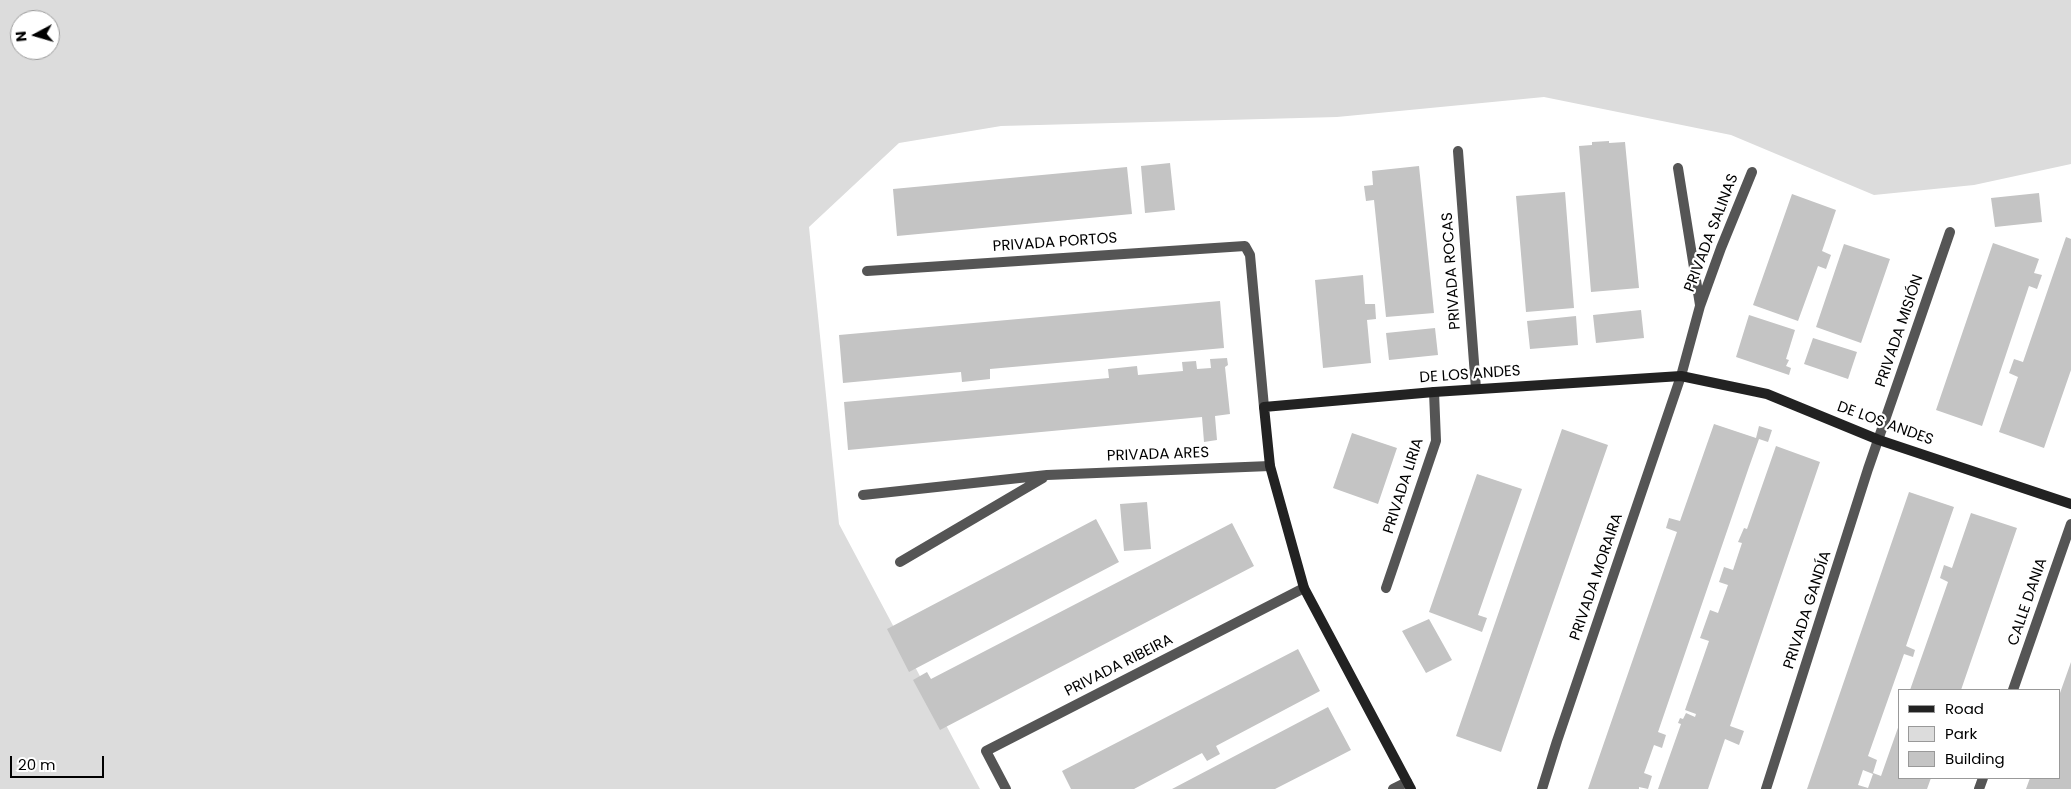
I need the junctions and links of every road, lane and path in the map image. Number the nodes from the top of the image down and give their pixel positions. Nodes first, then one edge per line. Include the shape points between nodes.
1 (1458, 151) dead end
2 (1678, 168) dead end
3 (1752, 172) dead end
4 (1950, 232) dead end
5 (867, 271) dead end
6 (1700, 306) junction
7 (1681, 376) junction
8 (1476, 389) junction
9 (1434, 392) junction
10 (1264, 407) junction
11 (1879, 440) junction
12 (1270, 466) junction
13 (1047, 475) junction
14 (862, 495) dead end
15 (2071, 504) edge
16 (2071, 524) edge
17 (900, 562) dead end
18 (1304, 588) junction
19 (1386, 588) dead end
20 (2013, 689) edge
21 (1409, 785) edge
22 (1006, 789) edge
23 (1393, 789) edge
24 (1542, 789) edge
25 (1766, 789) edge

1 - 8 street, PRIVADA ROCAS
2 - 6 street, PRIVADA SALINAS
3 - 6 street, PRIVADA SALINAS
4 - 11 street, PRIVADA MISIÓN
5 - 10 street, PRIVADA PORTOS via 1245,246 1250,255
6 - 7 street, PRIVADA SALINAS
7 - 8 street, DE LOS ANDES
7 - 11 street, DE LOS ANDES via 1767,394
7 - 24 street, PRIVADA MORAIRA
8 - 9 street, DE LOS ANDES
9 - 10 street, DE LOS ANDES
9 - 19 street, PRIVADA LIRIA via 1436,441
10 - 12 street
11 - 15 street, DE LOS ANDES
11 - 25 street, PRIVADA GANDÍA
12 - 13 street, PRIVADA ARES
12 - 18 street
13 - 14 street, PRIVADA ARES
13 - 17 street, PRIVADA ARES
16 - 20 street, CALLE DANIA
18 - 21 street
18 - 22 street, PRIVADA RIBEIRA via 986,750
21 - 23 street

